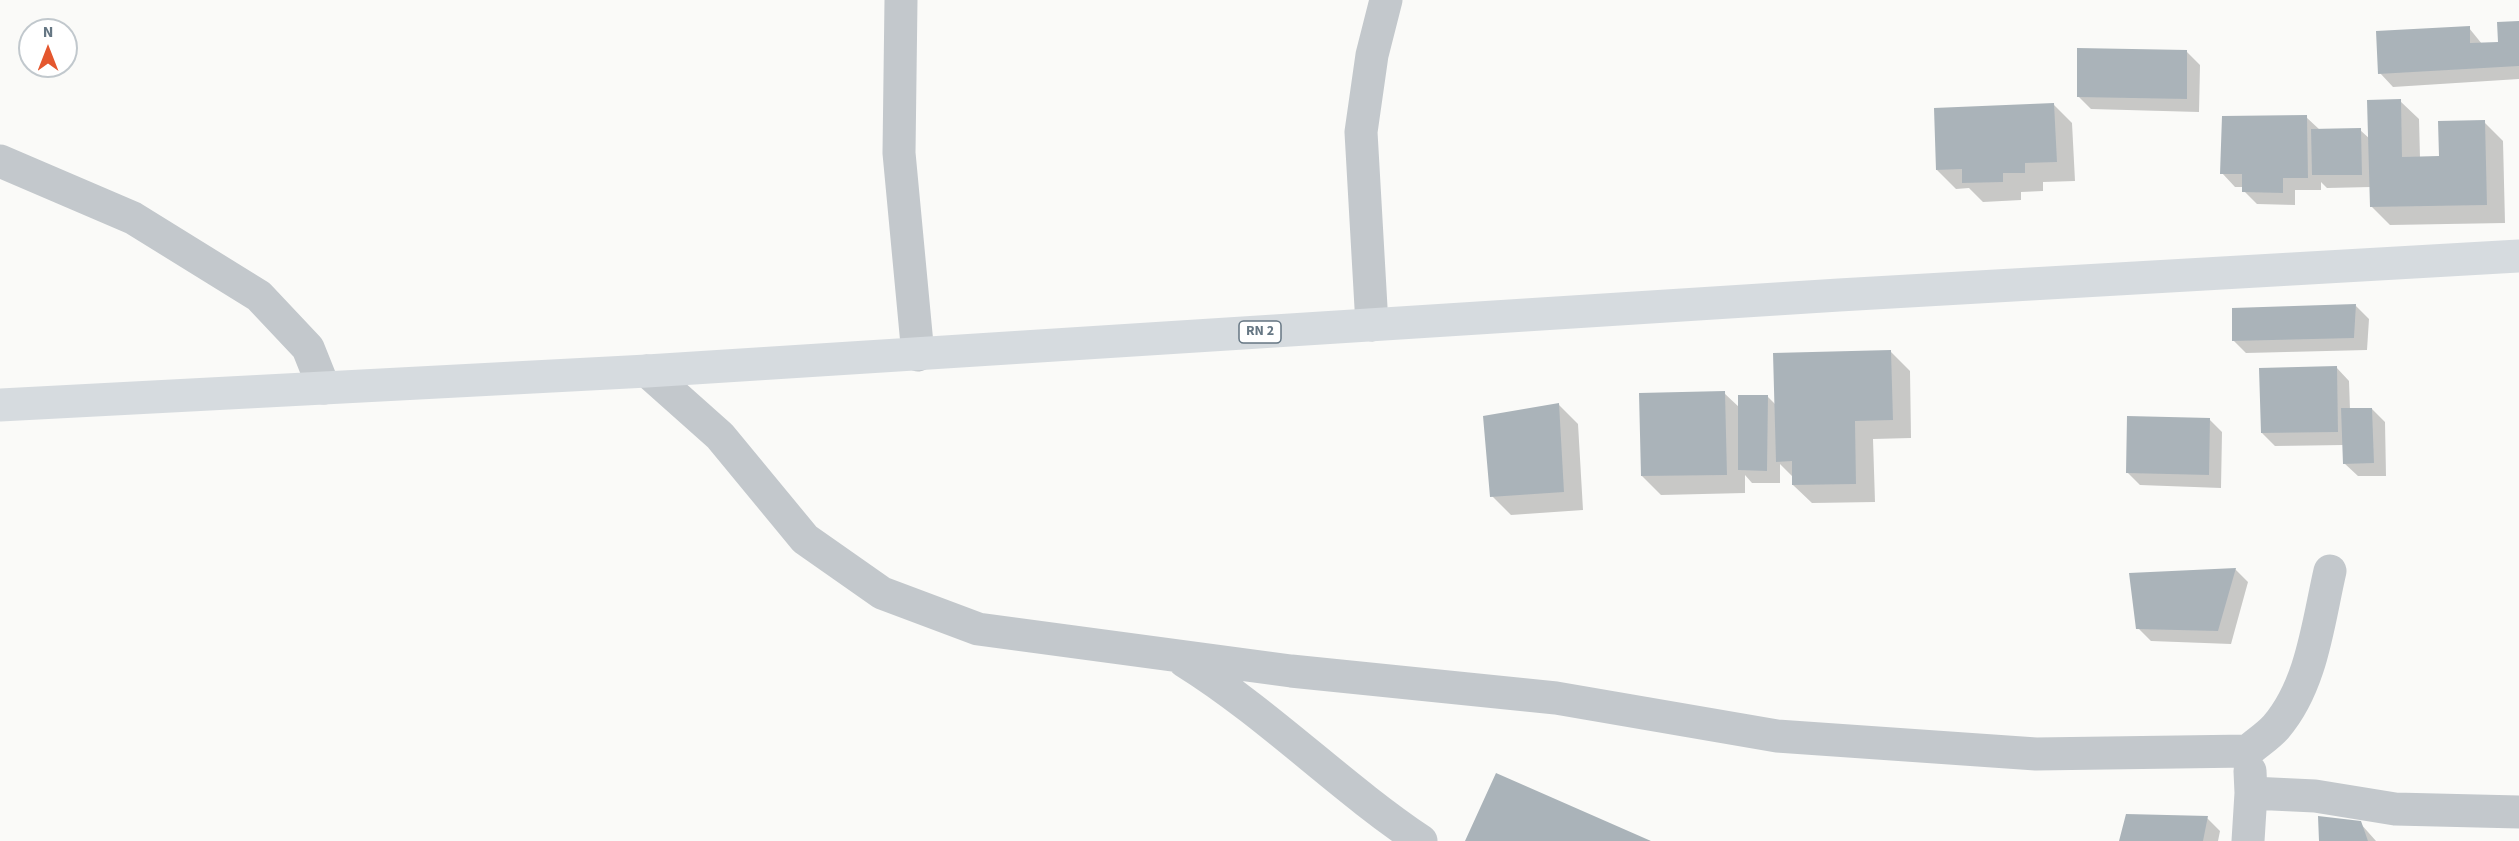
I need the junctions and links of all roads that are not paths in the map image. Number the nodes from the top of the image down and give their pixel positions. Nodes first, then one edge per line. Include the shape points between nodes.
1 (901, 0) edge
2 (1386, 0) edge
3 (0, 161) edge
4 (2519, 256) edge
5 (1372, 325) junction
6 (918, 355) junction
7 (647, 371) junction
8 (324, 388) junction
9 (0, 405) edge
10 (2330, 571) dead end
11 (1175, 656) junction
12 (2248, 751) junction
13 (2251, 793) junction
14 (2519, 812) edge
15 (1421, 841) edge
16 (2248, 841) edge

1 - 6 street via 899,153
2 - 5 street via 1372,55 1361,132
3 - 8 street via 133,218 259,297 308,348
4 - 5 main road, RN 2
5 - 6 main road, RN 2
6 - 7 main road, RN 2
7 - 8 main road, RN 2
7 - 11 street via 720,436 805,539 882,593 978,629
8 - 9 main road, RN 2
10 - 12 street via 2308,667 2296,697 2276,727
11 - 12 street via 1556,698 1777,736 2036,754
11 - 15 street via 1229,689 1388,819
12 - 13 street
13 - 14 street via 2315,796 2395,809
13 - 16 street

